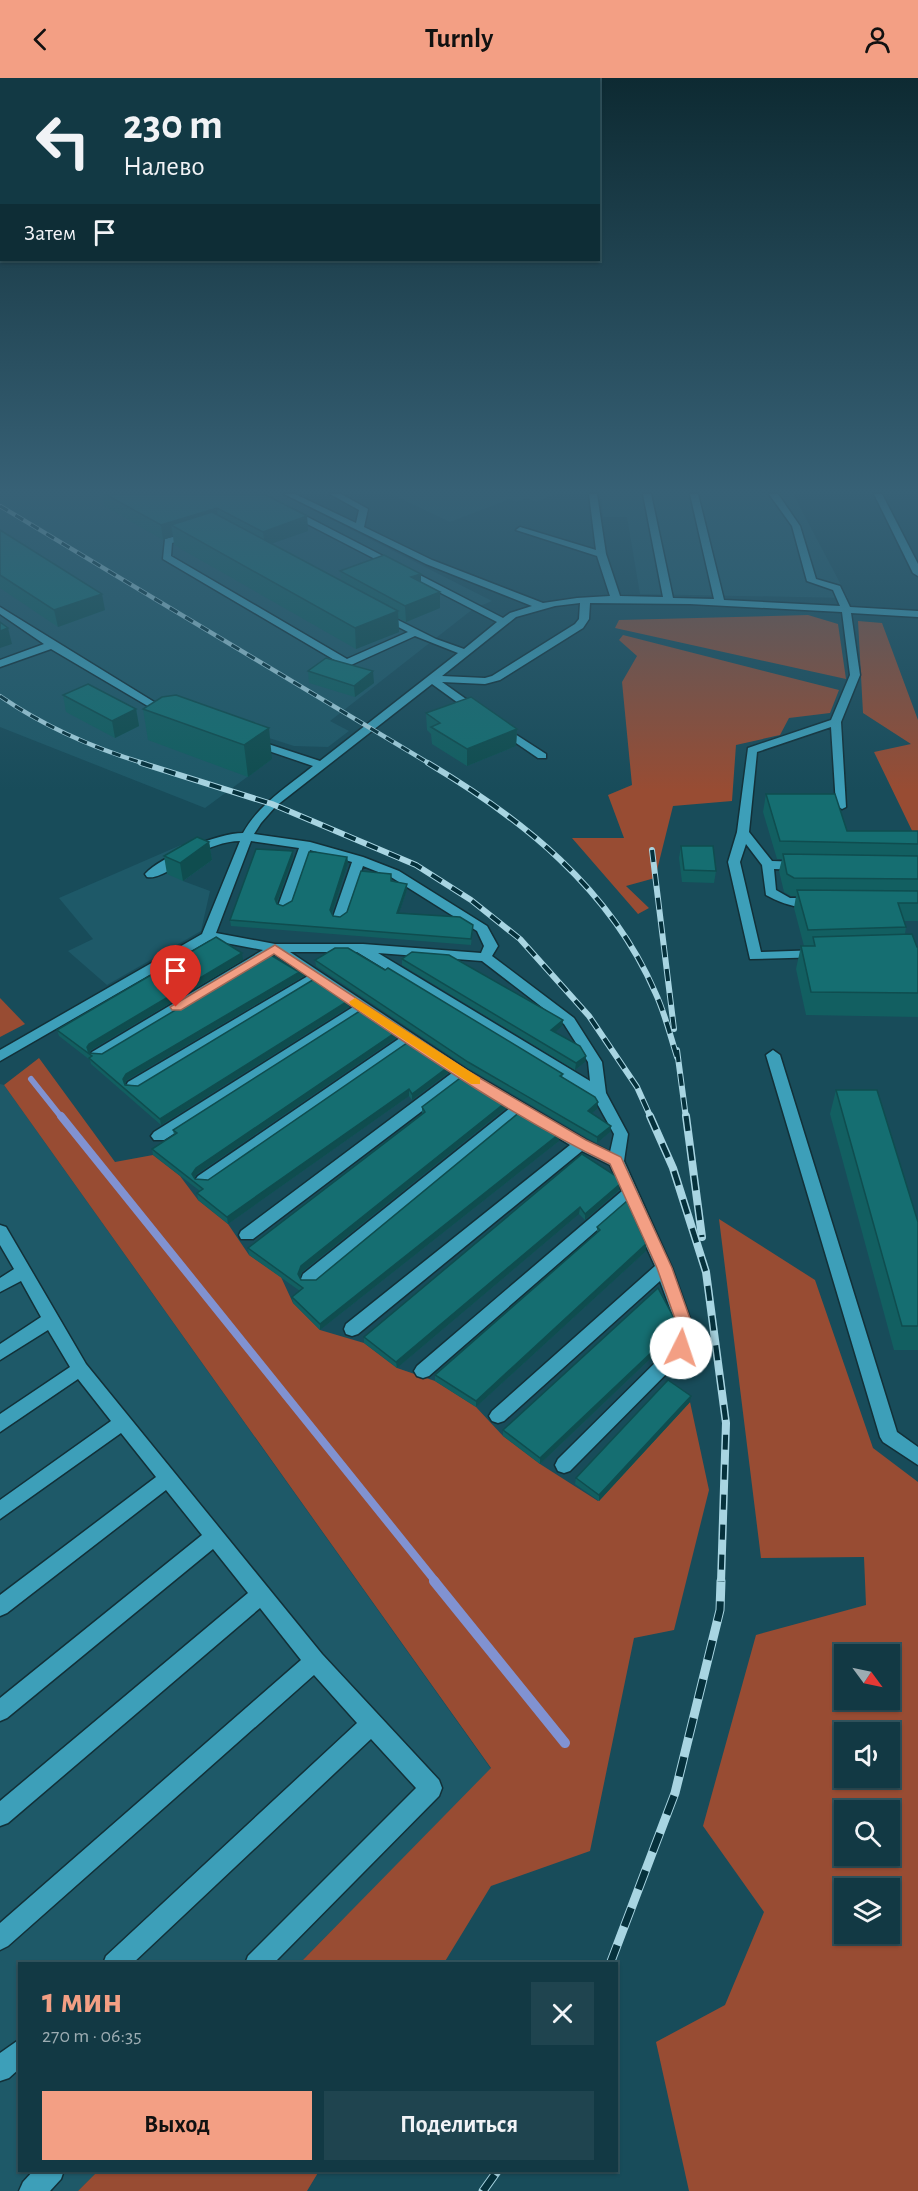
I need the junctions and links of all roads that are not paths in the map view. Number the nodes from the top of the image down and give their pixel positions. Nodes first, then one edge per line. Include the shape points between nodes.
1 (226, 593) edge
2 (447, 593) edge
3 (508, 593) edge
4 (613, 593) edge
5 (667, 593) edge
6 (718, 593) edge
7 (839, 593) edge
8 (585, 600) junction
9 (615, 600) junction
10 (669, 601) junction
11 (720, 602) junction
12 (542, 606) junction
13 (846, 609) junction
14 (0, 610) edge
15 (372, 610) edge
16 (918, 614) edge
17 (502, 621) junction
18 (414, 633) junction
19 (52, 645) junction
20 (464, 652) junction
21 (0, 664) edge
22 (430, 678) junction
23 (183, 718) edge
24 (836, 722) junction
25 (238, 737) edge
26 (542, 756) dead end
27 (320, 765) junction
28 (842, 805) dead end
29 (742, 832) junction
30 (247, 837) junction
31 (306, 845) junction
32 (359, 860) junction
33 (768, 865) junction
34 (814, 866) edge
35 (151, 874) dead end
36 (835, 902) edge
37 (284, 906) edge
38 (339, 917) edge
39 (207, 936) junction
40 (275, 948) junction
41 (360, 948) junction
42 (836, 953) edge
43 (485, 957) junction
44 (316, 977) junction
45 (363, 1007) junction
46 (411, 1037) junction
47 (97, 1055) edge
48 (773, 1055) dead end
49 (0, 1056) edge
50 (462, 1073) junction
51 (133, 1086) edge
52 (599, 1093) junction
53 (520, 1108) junction
54 (159, 1136) dead end
55 (581, 1144) junction
56 (616, 1161) junction
57 (203, 1180) edge
58 (631, 1192) junction
59 (0, 1230) edge
60 (247, 1235) dead end
61 (664, 1268) junction
62 (24, 1271) junction
63 (309, 1279) edge
64 (0, 1286) edge
65 (50, 1320) junction
66 (352, 1329) dead end
67 (0, 1353) edge
68 (80, 1369) junction
69 (423, 1371) dead end
70 (498, 1416) dead end
71 (122, 1423) junction
72 (0, 1424) edge
73 (918, 1457) edge
74 (564, 1465) dead end
75 (167, 1479) junction
76 (0, 1511) edge
77 (214, 1537) junction
78 (261, 1595) junction
79 (0, 1607) edge
80 (315, 1661) junction
81 (0, 1711) edge
82 (371, 1724) junction
83 (0, 1815) edge
84 (0, 1938) edge
85 (116, 1962) edge
86 (258, 1962) edge
87 (18, 2053) edge
88 (0, 2069) edge
89 (50, 2172) edge
90 (32, 2191) edge

1 - 18 street via 346,663
2 - 17 street
3 - 12 street
4 - 9 street
5 - 10 street
6 - 11 street
7 - 13 street
8 - 9 street
8 - 12 street
8 - 22 street via 585,619 579,626 496,678 471,682
9 - 10 street
10 - 11 street
11 - 13 street
12 - 17 street
13 - 16 street
13 - 24 street via 855,675
14 - 19 street
15 - 18 street
17 - 20 street
18 - 20 street
19 - 21 street
19 - 23 street via 161,711
20 - 22 street
22 - 26 street
22 - 27 street
24 - 28 street
24 - 29 street via 752,750
25 - 27 street
27 - 30 street via 272,804
29 - 33 street
29 - 42 street via 734,862 755,956
30 - 31 street
30 - 35 street via 213,841
30 - 39 street
31 - 32 street
31 - 37 street
32 - 38 street
32 - 43 street via 395,874 482,929 491,946
33 - 34 street
33 - 36 street via 770,892 787,902
39 - 40 street
39 - 49 street
40 - 41 street
40 - 44 street
40 - 47 street
41 - 43 street
41 - 52 street
43 - 52 street via 569,1021 595,1062
44 - 45 street
44 - 51 street
45 - 46 street
45 - 54 street
46 - 50 street
46 - 57 street
48 - 73 street via 889,1437
50 - 53 street
50 - 60 street
52 - 56 street via 621,1134
53 - 55 street
53 - 63 street
55 - 56 street
55 - 66 street
56 - 58 street
58 - 61 street
58 - 69 street
59 - 62 street
61 - 70 street
61 - 74 street via 686,1330 681,1348
62 - 64 street
62 - 65 street
65 - 67 street
65 - 68 street
68 - 71 street
68 - 72 street
71 - 75 street
71 - 76 street
75 - 77 street
75 - 79 street
77 - 78 street
77 - 81 street
78 - 80 street
78 - 83 street
80 - 82 street
80 - 84 street
82 - 85 street
82 - 86 street via 431,1788
87 - 88 street
89 - 90 street

